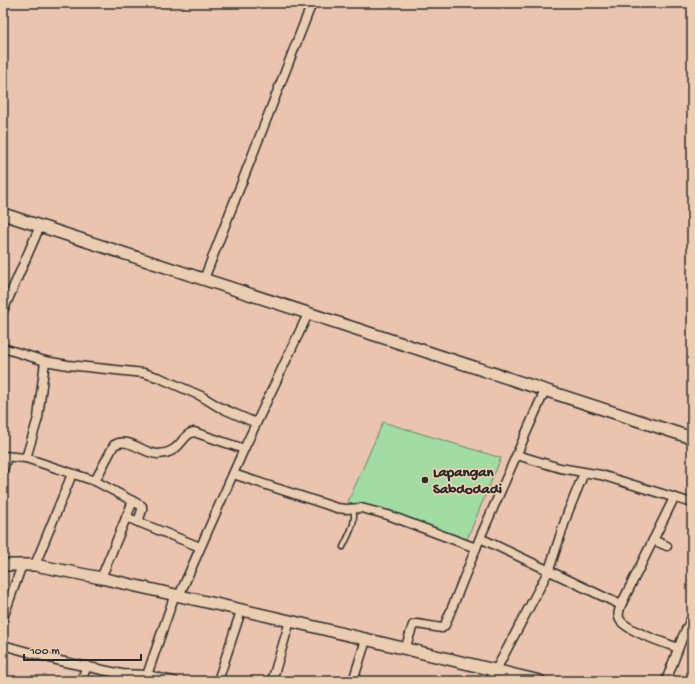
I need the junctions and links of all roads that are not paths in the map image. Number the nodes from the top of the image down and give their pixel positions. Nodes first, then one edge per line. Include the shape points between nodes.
1 (312, 3) edge
2 (3, 214) edge
3 (40, 226) junction
4 (204, 279) junction
5 (3, 311) edge
6 (308, 314) junction
7 (3, 348) edge
8 (45, 361) junction
9 (545, 390) junction
10 (256, 423) junction
11 (692, 438) edge
12 (244, 449) junction
13 (517, 455) junction
14 (5, 457) edge
15 (26, 458) junction
16 (3, 470) edge
17 (584, 473) junction
18 (72, 474) junction
19 (233, 474) junction
20 (95, 481) junction
21 (674, 498) junction
22 (133, 501) junction
23 (692, 503) edge
24 (353, 508) junction
25 (126, 517) junction
26 (138, 522) junction
27 (480, 538) junction
28 (653, 540) junction
29 (667, 546) dead end
30 (200, 547) junction
31 (343, 547) dead end
32 (476, 548) junction
33 (3, 565) edge
34 (22, 565) junction
35 (34, 565) junction
36 (549, 570) junction
37 (101, 578) junction
38 (177, 595) junction
39 (621, 605) junction
40 (241, 611) junction
41 (692, 616) edge
42 (3, 618) edge
43 (290, 621) junction
44 (366, 640) junction
45 (3, 645) edge
46 (678, 648) junction
47 (405, 649) junction
48 (87, 666) junction
49 (496, 670) junction
50 (146, 678) edge
51 (81, 681) edge
52 (174, 681) edge
53 (218, 681) edge
54 (272, 681) edge
55 (353, 681) edge
56 (490, 681) edge
57 (540, 681) edge
58 (666, 681) edge

1 - 4 street
2 - 3 street
3 - 4 street
3 - 5 street
4 - 6 street
6 - 9 street
6 - 10 street
7 - 8 street
8 - 10 street via 144,372
8 - 15 street via 38,418
9 - 11 street
9 - 13 street
10 - 12 street
12 - 19 street
12 - 20 street via 194,432 174,450 158,454 125,442 118,442
13 - 17 street
13 - 27 street
14 - 15 street
14 - 16 street
15 - 18 street
17 - 21 street
17 - 36 street
18 - 20 street
18 - 35 street
19 - 24 street via 337,508
19 - 30 street
20 - 22 street
21 - 23 street
21 - 28 street
22 - 25 street
22 - 26 street via 142,507
24 - 31 lane via 355,521
24 - 32 street via 388,515
25 - 26 street
25 - 37 street
26 - 30 street
27 - 32 street
27 - 36 street
28 - 29 street
28 - 39 street
30 - 38 street
32 - 47 street via 445,625 442,628 413,625
33 - 34 street
34 - 35 street
34 - 42 street
35 - 37 street
36 - 39 street
36 - 49 street
37 - 38 street
38 - 40 street
38 - 50 street
39 - 46 street via 618,615 626,626
40 - 43 street
40 - 53 street
41 - 46 street
43 - 44 street
43 - 54 street
44 - 47 street
44 - 55 street
45 - 48 street via 54,660
46 - 58 street
47 - 49 street
48 - 50 street
48 - 51 street
49 - 56 street
49 - 57 street
50 - 52 street

